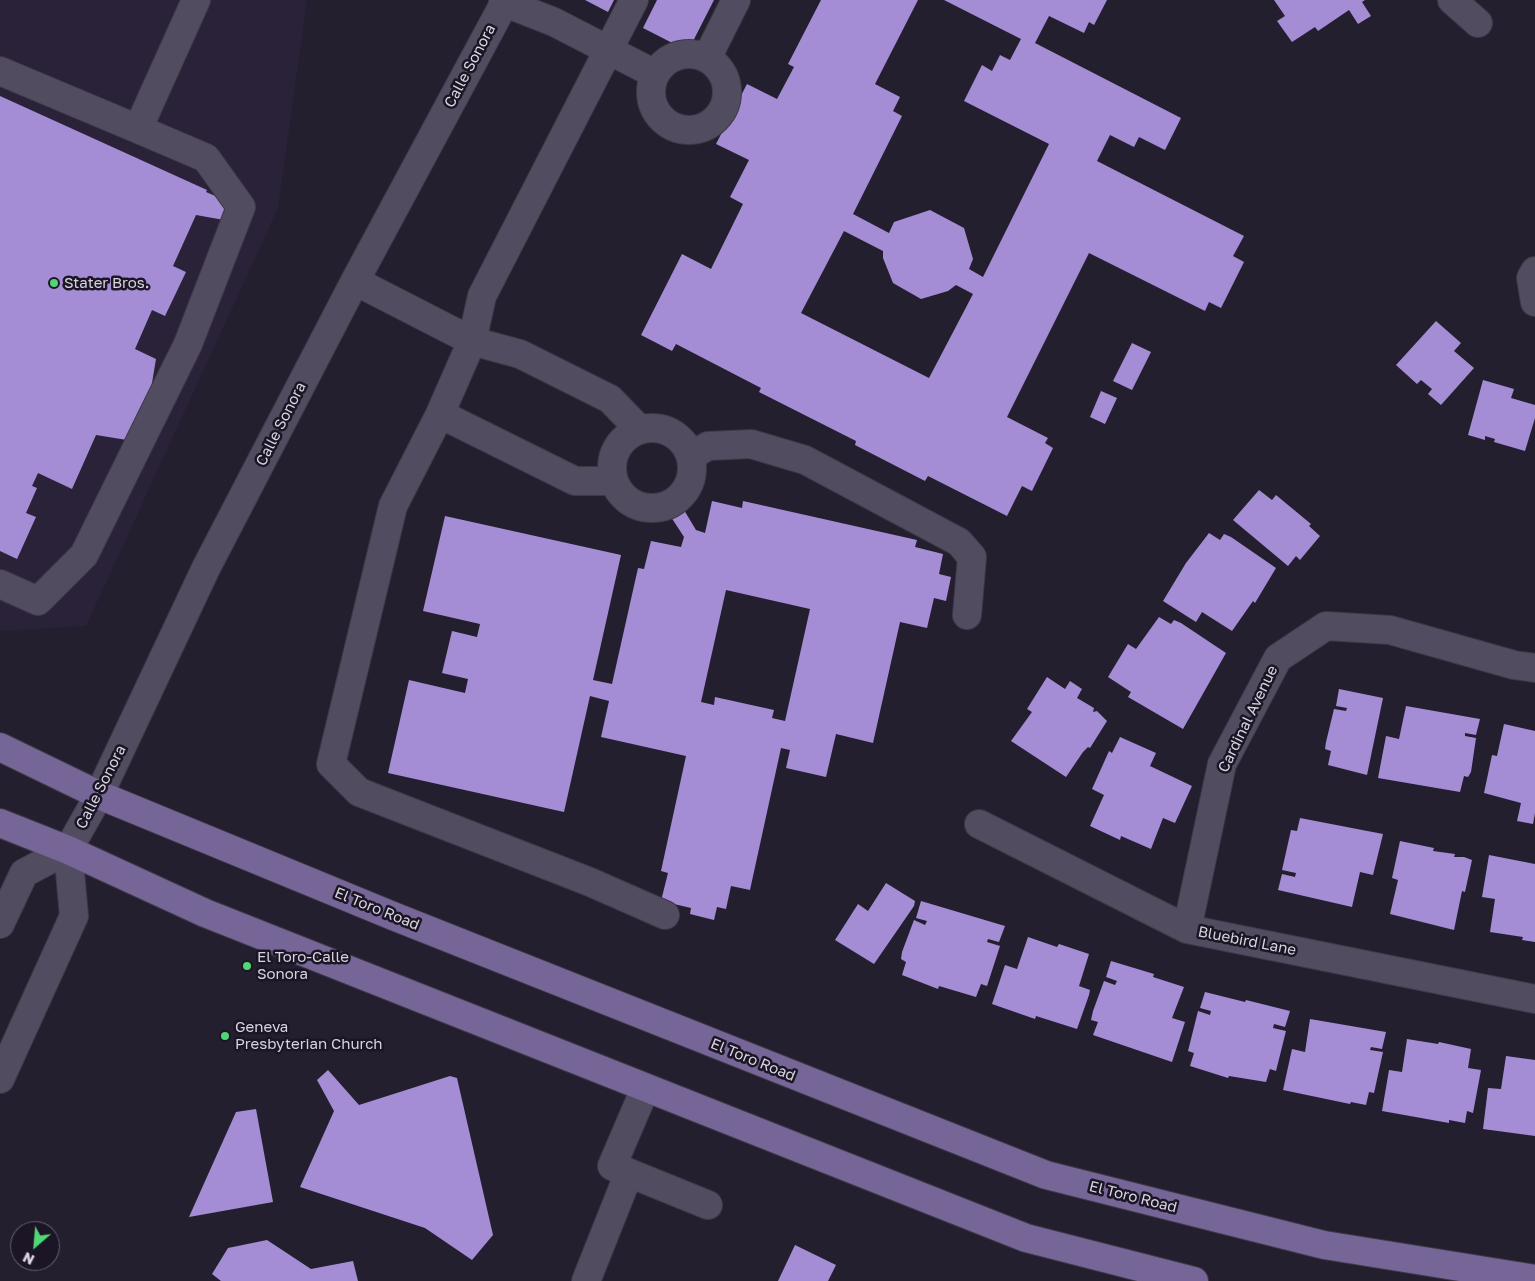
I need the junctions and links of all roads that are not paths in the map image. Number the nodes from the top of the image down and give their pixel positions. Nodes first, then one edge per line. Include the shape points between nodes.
1 (196, 0) edge
2 (634, 0) edge
3 (736, 0) edge
4 (1452, 0) edge
5 (504, 1) edge
6 (1478, 23) dead end
7 (608, 50) junction
8 (706, 58) junction
9 (0, 71) edge
10 (655, 74) junction
11 (138, 129) junction
12 (1535, 271) edge
13 (355, 281) junction
14 (1535, 302) edge
15 (472, 340) junction
16 (440, 414) junction
17 (640, 430) junction
18 (691, 456) junction
19 (614, 481) junction
20 (0, 584) edge
21 (967, 615) dead end
22 (1535, 668) edge
23 (0, 747) edge
24 (99, 794) junction
25 (0, 823) edge
26 (979, 824) dead end
27 (68, 850) junction
28 (665, 915) dead end
29 (0, 924) edge
30 (1187, 929) junction
31 (1535, 999) edge
32 (0, 1079) edge
33 (645, 1089) junction
34 (629, 1173) junction
35 (708, 1206) dead end
36 (1535, 1279) edge
37 (586, 1281) edge
38 (1194, 1281) edge

1 - 11 street
2 - 7 street
3 - 8 street
4 - 6 street
5 - 7 street
5 - 13 street, Calle Sonora
7 - 10 street
7 - 15 street via 482,296
8 - 10 street via 678,55 664,63
8 - 10 street via 719,67 726,80 728,96 714,121 701,129 686,130 672,126 660,116 652,104 651,88
9 - 11 street
11 - 20 street via 206,158 241,207 188,344 84,555 38,601
12 - 14 street via 1531,278
13 - 15 street
13 - 24 street, Calle Sonora via 206,568
15 - 16 street
15 - 17 street via 520,354 610,399
16 - 19 street via 575,481
16 - 28 street via 394,506 332,764 359,792 590,882
17 - 18 street via 655,428 671,432 683,442
17 - 19 street via 626,437 616,450 612,465
18 - 19 street via 693,472 689,487 679,500 665,507 649,509 634,505 621,495
18 - 21 street via 708,446 751,444 805,460 960,542 972,558
22 - 30 street, Cardinal Avenue via 1390,630 1326,626 1278,658 1222,764
23 - 24 main road, El Toro Road
24 - 27 street, Calle Sonora
24 - 36 main road, El Toro Road via 393,916 1046,1175 1324,1245
25 - 27 main road
26 - 30 street, Bluebird Lane
27 - 29 street via 24,873
27 - 32 street via 74,916
27 - 33 main road via 205,913
30 - 31 street, Bluebird Lane
33 - 34 street via 612,1166
33 - 38 main road via 1026,1238
34 - 35 street
34 - 37 street

